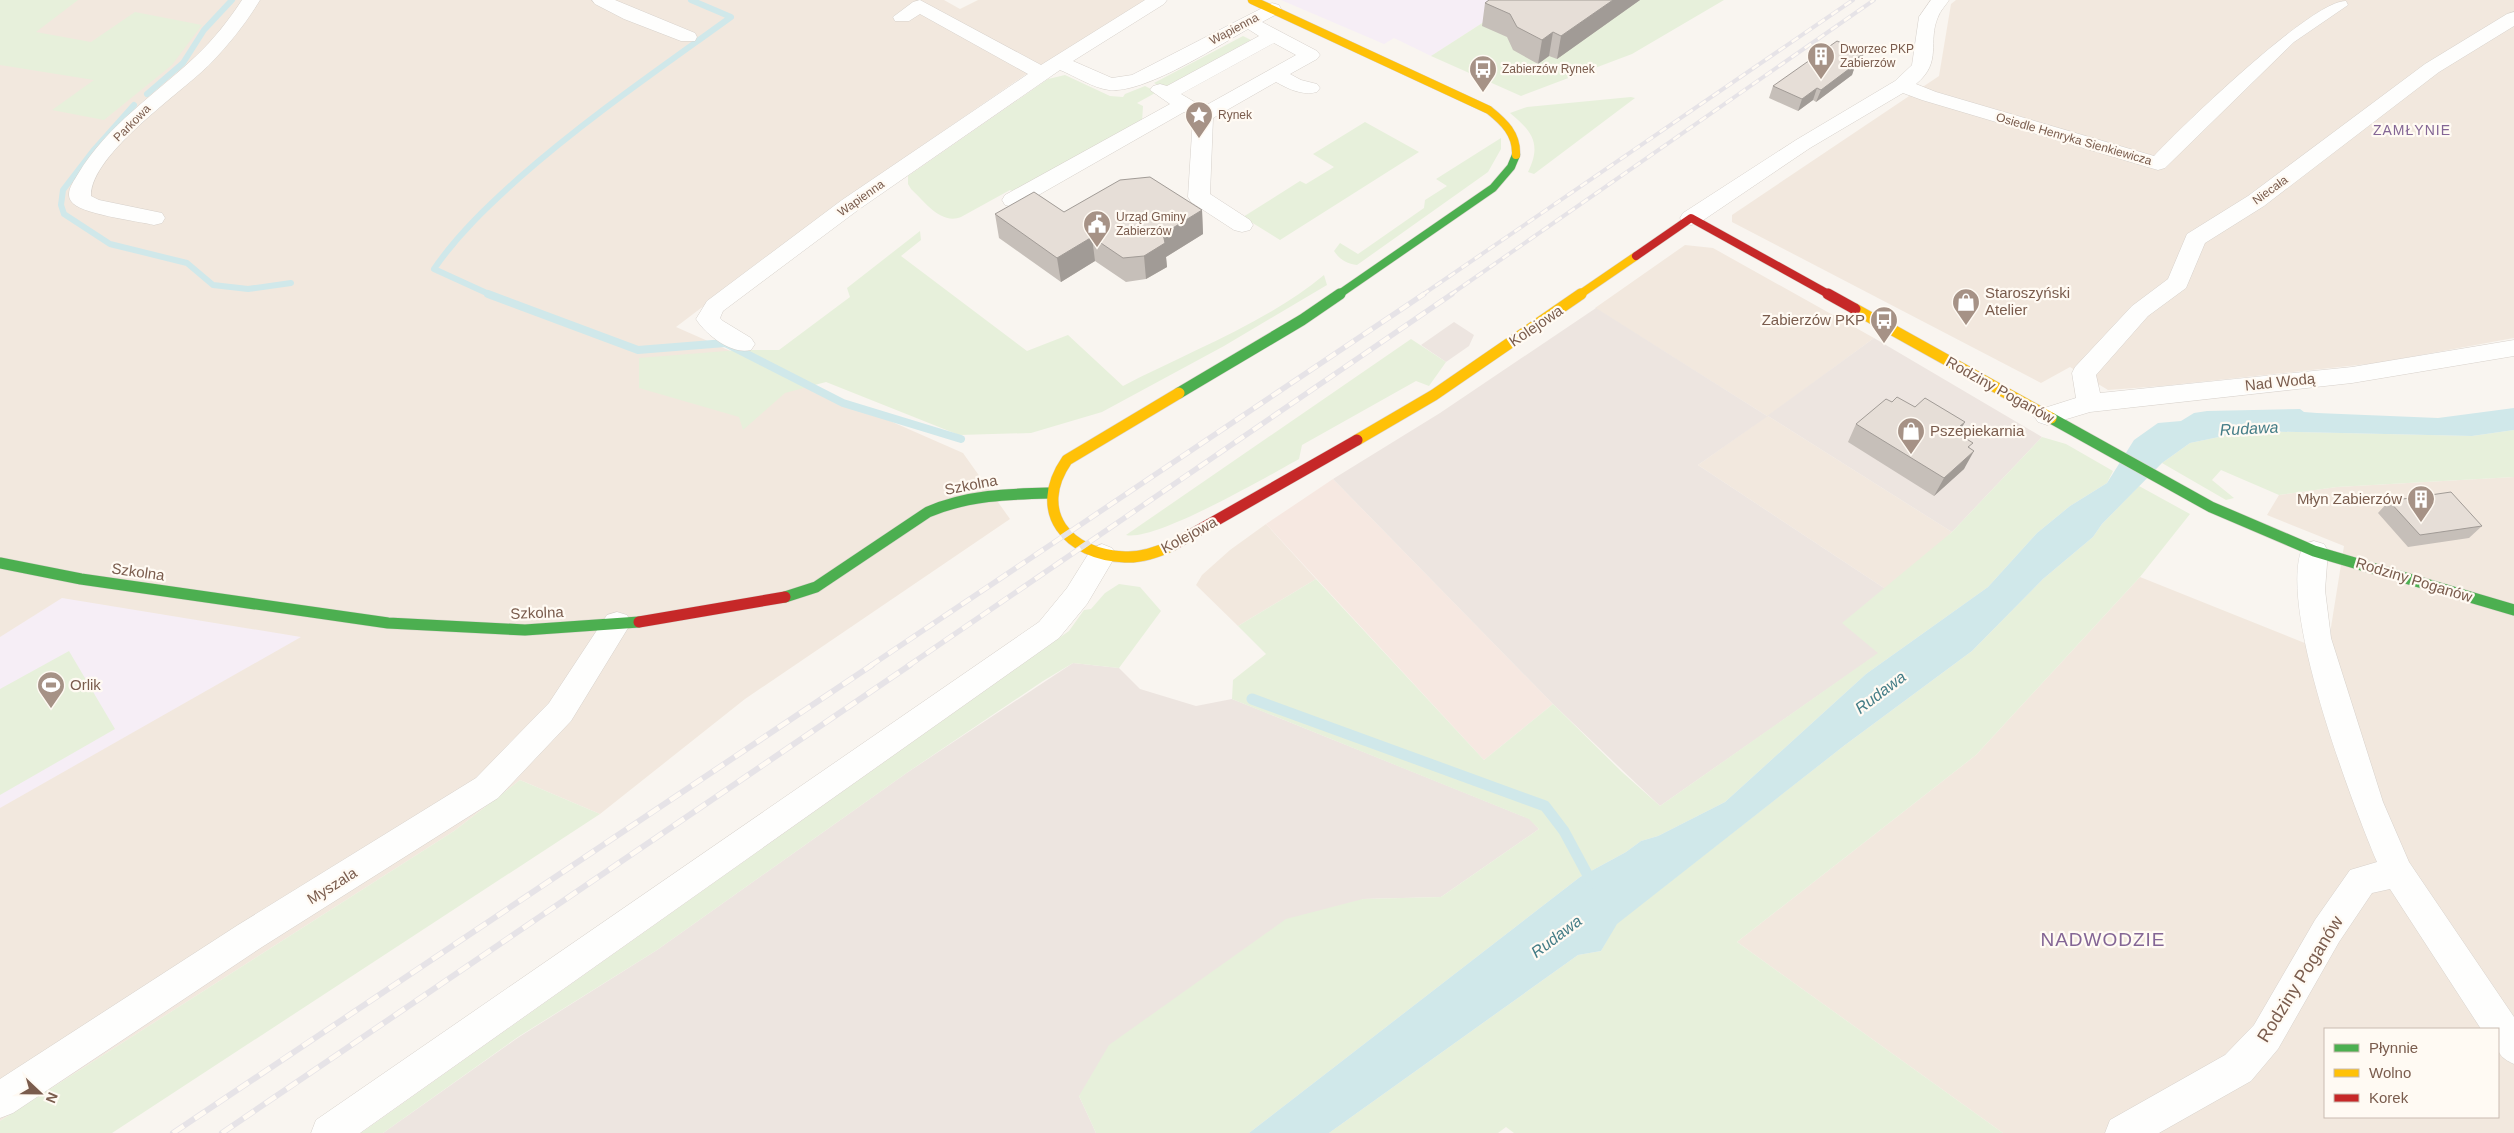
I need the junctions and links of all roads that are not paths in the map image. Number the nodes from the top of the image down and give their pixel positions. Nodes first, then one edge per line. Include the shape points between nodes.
1 (251, 0) edge
2 (601, 0) edge
3 (1158, 0) edge
4 (1252, 0) edge
5 (1940, 0) edge
6 (2339, 5) dead end
7 (1272, 9) junction
8 (902, 17) dead end
9 (2514, 18) edge
10 (688, 37) dead end
11 (1050, 68) junction
12 (1276, 74) junction
13 (1902, 85) junction
14 (1310, 88) dead end
15 (1170, 96) junction
16 (1203, 115) junction
17 (1013, 200) dead end
18 (154, 218) dead end
19 (1691, 218) junction
20 (1242, 225) dead end
21 (743, 344) dead end
22 (2514, 348) edge
23 (2089, 403) junction
24 (2047, 416) junction
25 (1050, 493) junction
26 (2314, 551) junction
27 (1102, 555) junction
28 (0, 563) edge
29 (2514, 610) edge
30 (617, 622) junction
31 (2397, 872) junction
32 (2514, 1046) edge
33 (0, 1100) edge
34 (329, 1133) edge
35 (2122, 1133) edge

1 - 18 street, Parkowa via 234,26 203,60 120,132 80,188 80,199 93,206
2 - 10 street
3 - 11 street, Wapienna
4 - 7 street
5 - 13 street, Kolejowa via 1928,17 1922,65
6 - 13 street, Osiedle Henryka Sienkiewicza via 2287,38 2158,164 1929,96
7 - 11 street, Wapienna via 1138,80 1109,84
7 - 25 street via 1489,110 1514,132 1518,154 1507,175 1493,188 1316,310 1078,452 1061,467
8 - 11 street via 920,6
9 - 23 street, Niecała via 2432,68 2256,201 2195,239 2178,283 2140,311 2084,373
11 - 21 street, Wapienna via 850,205 715,306 708,319
12 - 14 street via 1295,85
12 - 15 street via 1310,55 1256,31 1228,57
12 - 16 street
13 - 19 street, Kolejowa via 1803,144
15 - 16 street
15 - 17 street
16 - 20 street via 1198,197
19 - 24 street, Rodziny Poganów
19 - 27 street, Kolejowa via 1434,395 1188,538 1147,555
22 - 23 street, Nad Wodą via 2352,375
23 - 24 street, Nad Wodą
24 - 26 street, Rodziny Poganów via 2211,507
25 - 27 street, Kolejowa via 1056,522 1076,544
25 - 30 street, Szkolna via 980,495 948,502 824,582 796,595 660,620
26 - 29 street, Rodziny Poganów
26 - 31 street via 2311,590 2317,638 2367,802
27 - 34 street via 1077,596 1049,630
28 - 30 street, Szkolna via 81,579 388,623 525,630
30 - 33 street, Myszala via 560,712 487,788 250,936
31 - 32 street
31 - 35 street, Rodziny Poganów via 2362,881 2327,931 2266,1037 2238,1068

